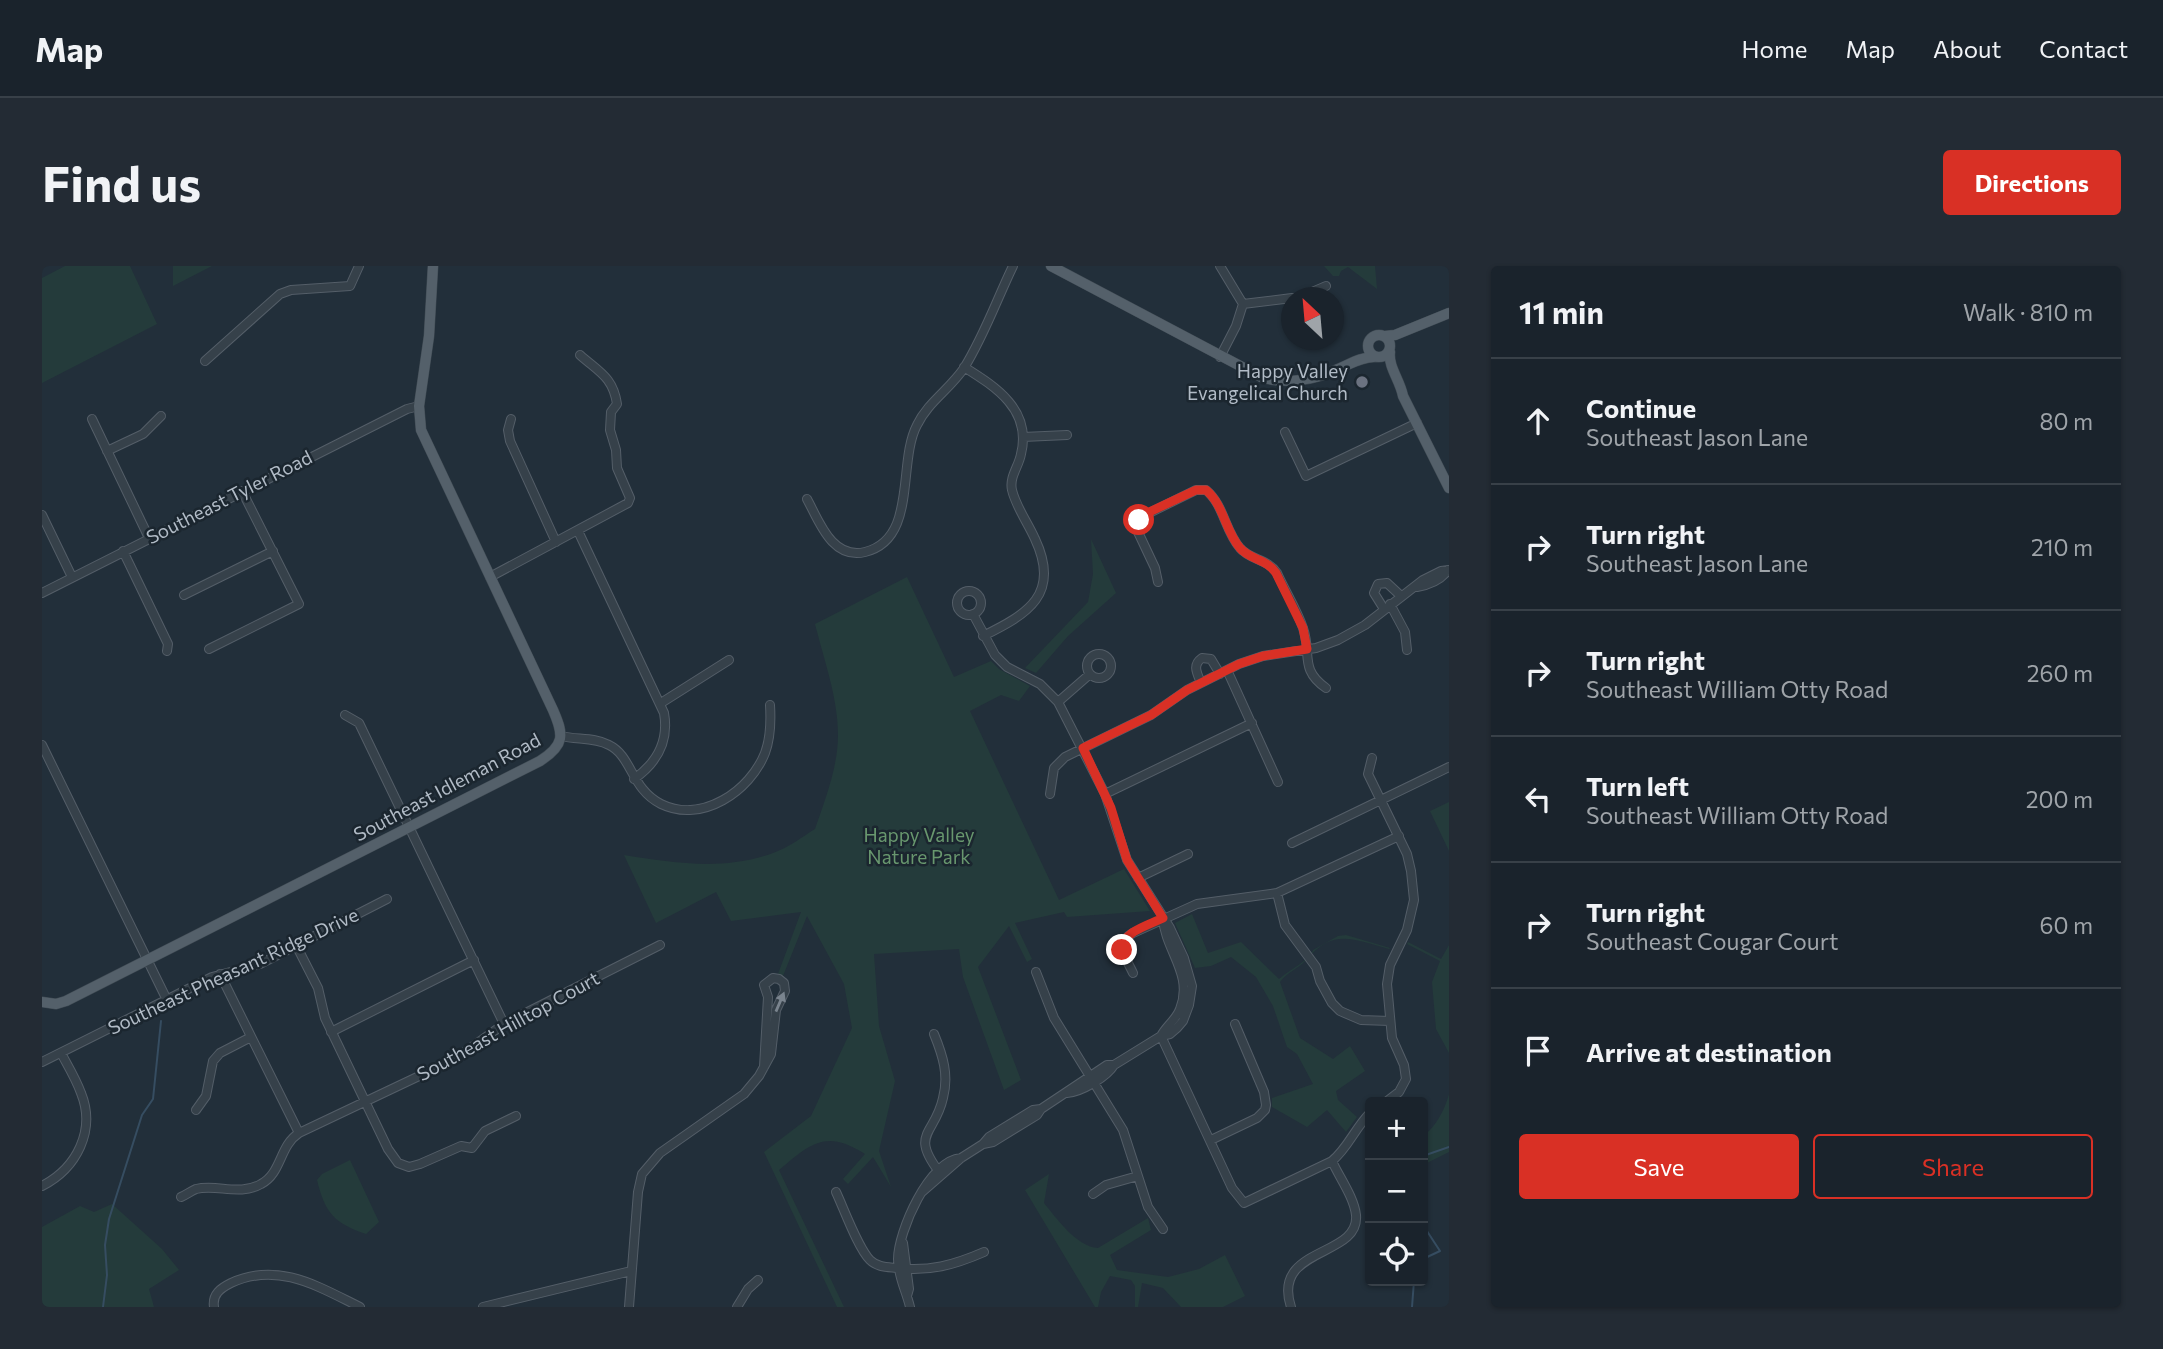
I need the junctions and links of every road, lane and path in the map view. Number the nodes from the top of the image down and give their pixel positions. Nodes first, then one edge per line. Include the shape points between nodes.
1 (359, 266) edge
2 (433, 266) edge
3 (1013, 266) edge
4 (1051, 266) edge
5 (1220, 266) edge
6 (1281, 299) edge
7 (1243, 304) junction
8 (1449, 313) edge
9 (1427, 323) junction
10 (1385, 336) junction
11 (1368, 344) junction
12 (1390, 350) junction
13 (580, 355) dead end
14 (1220, 357) junction
15 (1376, 357) junction
16 (205, 361) dead end
17 (964, 367) junction
18 (1326, 372) junction
19 (1403, 396) junction
20 (419, 406) junction
21 (160, 416) dead end
22 (92, 419) dead end
23 (511, 419) dead end
24 (1416, 423) junction
25 (1285, 432) dead end
26 (1067, 435) dead end
27 (1023, 437) junction
28 (107, 451) junction
29 (1449, 488) edge
30 (242, 491) junction
31 (807, 499) dead end
32 (42, 515) edge
33 (578, 531) junction
34 (149, 538) junction
35 (556, 542) junction
36 (124, 551) junction
37 (273, 551) junction
38 (1449, 570) edge
39 (72, 577) junction
40 (490, 577) junction
41 (1158, 582) dead end
42 (42, 593) edge
43 (184, 595) dead end
44 (1401, 596) junction
45 (1387, 606) junction
46 (973, 614) dead end
47 (984, 636) junction
48 (209, 649) dead end
49 (1307, 649) junction
50 (1407, 650) dead end
51 (167, 651) dead end
52 (729, 660) dead end
53 (1223, 672) junction
54 (1090, 674) dead end
55 (1201, 683) junction
56 (1326, 688) dead end
57 (1058, 702) junction
58 (661, 703) junction
59 (771, 705) dead end
60 (345, 715) dead end
61 (1252, 723) junction
62 (562, 736) junction
63 (42, 745) edge
64 (1083, 748) junction
65 (1371, 758) dead end
66 (1449, 767) edge
67 (634, 779) junction
68 (1278, 782) dead end
69 (1050, 794) dead end
70 (1105, 794) junction
71 (1381, 799) junction
72 (411, 827) junction
73 (1399, 836) junction
74 (1292, 843) dead end
75 (1188, 853) dead end
76 (1138, 878) junction
77 (1277, 893) junction
78 (387, 900) dead end
79 (1163, 918) junction
80 (296, 945) junction
81 (660, 945) dead end
82 (474, 960) junction
83 (148, 961) junction
84 (1037, 972) dead end
85 (1133, 973) dead end
86 (220, 974) junction
87 (167, 1000) junction
88 (42, 1002) edge
89 (1390, 1020) junction
90 (504, 1024) junction
91 (1235, 1024) dead end
92 (331, 1032) junction
93 (934, 1034) dead end
94 (1161, 1036) junction
95 (251, 1037) junction
96 (61, 1053) junction
97 (42, 1062) edge
98 (764, 1067) junction
99 (1092, 1078) junction
100 (1393, 1097) edge
101 (364, 1101) junction
102 (196, 1110) dead end
103 (516, 1116) dead end
104 (1365, 1118) edge
105 (299, 1133) junction
106 (1210, 1140) junction
107 (1332, 1161) junction
108 (940, 1173) junction
109 (1138, 1176) junction
110 (42, 1186) edge
111 (836, 1192) dead end
112 (1093, 1194) dead end
113 (181, 1197) dead end
114 (1163, 1229) dead end
115 (984, 1252) dead end
116 (902, 1269) junction
117 (631, 1271) junction
118 (758, 1280) dead end
119 (213, 1305) edge
120 (201, 1306) edge
121 (360, 1307) edge
122 (483, 1307) edge
123 (629, 1307) edge
124 (737, 1307) edge
125 (910, 1307) edge
126 (1291, 1307) edge

1 - 16 street via 350,286 280,294
2 - 20 main road, Southeast Idleman Road
3 - 17 street
4 - 14 main road
5 - 7 street
6 - 7 street
7 - 14 street
8 - 9 main road
9 - 10 main road
9 - 12 main road
10 - 11 main road via 1376,335
10 - 12 main road
11 - 15 main road
11 - 18 main road
12 - 15 main road via 1383,358
12 - 19 main road
13 - 33 street via 613,387 617,404 611,412 610,430 617,468 630,498 624,507
14 - 18 main road via 1254,375 1279,381
15 - 18 main road
15 - 19 main road
17 - 27 street via 1006,397 1017,412
17 - 31 street via 915,428 908,450 902,514 878,546 861,553 840,549
19 - 24 main road
20 - 30 street, Southeast Tyler Road
20 - 40 main road, Southeast Idleman Road via 426,443
21 - 28 street via 143,434
22 - 28 street
23 - 35 street via 510,441
24 - 25 street via 1306,476
24 - 29 main road
26 - 27 street
27 - 47 street via 1012,489 1041,553 1042,586 1023,616
28 - 34 street
30 - 34 street, Southeast Tyler Road
30 - 37 street
32 - 39 street
33 - 35 street
33 - 58 street
34 - 36 street, Southeast Tyler Road
35 - 40 street
36 - 39 street, Southeast Tyler Road
36 - 51 street via 168,644
37 - 43 street
37 - 48 street via 299,604
38 - 44 street
39 - 42 street, Southeast Tyler Road
40 - 62 main road, Southeast Idleman Road
41 - 49 street via 1138,532 1139,520 1196,490 1206,490 1242,551 1276,573 1303,628
44 - 45 street
44 - 45 street via 1387,583 1375,586 1375,597
45 - 49 street via 1348,636
45 - 50 street via 1405,632
46 - 47 street
47 - 57 street via 1000,661 1040,684
49 - 53 street via 1263,656
49 - 56 street via 1312,675
52 - 58 street
53 - 55 street
53 - 55 street via 1211,659 1202,658 1195,668
53 - 61 street
54 - 57 street
55 - 64 street via 1151,715
57 - 64 street
58 - 67 street via 666,722 664,744 653,763
59 - 67 street via 768,744 759,765 723,800 674,808 650,797
60 - 72 street via 359,723
61 - 68 street
61 - 70 street
62 - 67 street via 611,746
62 - 72 main road, Southeast Idleman Road via 554,751 540,761
63 - 83 street
64 - 69 street via 1054,768
64 - 70 street
65 - 71 street via 1368,774
66 - 71 street
70 - 76 street via 1123,850
71 - 73 street
71 - 74 street
72 - 82 street
72 - 83 main road, Southeast Idleman Road
73 - 77 street
73 - 89 street via 1410,863 1413,900 1407,930 1388,975
75 - 76 street
76 - 79 street
77 - 79 street via 1211,901
77 - 89 street via 1285,925 1308,955 1332,1003 1361,1020
78 - 80 street, Southeast Pheasant Ridge Drive
79 - 85 street via 1124,939 1122,950
79 - 94 street via 1163,930 1182,969 1185,988 1178,1015
80 - 86 street, Southeast Pheasant Ridge Drive via 251,968
80 - 92 street via 318,988
81 - 90 street, Southeast Hilltop Court
82 - 90 street
82 - 92 street
83 - 87 street
83 - 88 main road, Southeast Idleman Road via 66,1001
84 - 99 street via 1054,1018
86 - 87 street, Southeast Pheasant Ridge Drive
86 - 95 street
87 - 96 street, Southeast Pheasant Ridge Drive
89 - 100 street via 1394,1046 1406,1072
90 - 101 street, Southeast Hilltop Court via 454,1059
91 - 106 street via 1266,1105 1256,1118
92 - 101 street
93 - 108 street via 945,1062 946,1085 925,1142
94 - 99 street
94 - 106 street
95 - 102 street via 213,1061 206,1096
95 - 105 street
96 - 97 street, Southeast Pheasant Ridge Drive
96 - 110 street via 84,1101 86,1127 73,1160
98 -> 98 street via 771,1054 776,1010 785,991 784,983 773,978 764,985 768,997
98 - 117 street via 744,1094 660,1153 643,1173
99 - 108 street via 1074,1092 1022,1116
99 - 109 street via 1123,1130
101 - 103 street via 391,1155 404,1166 461,1146 472,1148 485,1131
101 - 105 street, Southeast Hilltop Court
104 - 107 street
105 - 113 street, Southeast Hilltop Court via 288,1143 272,1175 260,1185 197,1189
106 - 107 street via 1244,1203
107 - 126 street via 1354,1208 1356,1223 1348,1238 1297,1268 1290,1285
108 - 116 street via 922,1192 909,1217
109 - 112 street via 1106,1185
109 - 114 street via 1148,1207
111 - 116 street via 870,1259
115 - 116 street via 947,1266
116 - 125 street
117 - 122 street
117 - 123 street
118 - 124 street
119 - 120 street
119 - 121 street via 217,1292 228,1285 274,1274 308,1282

